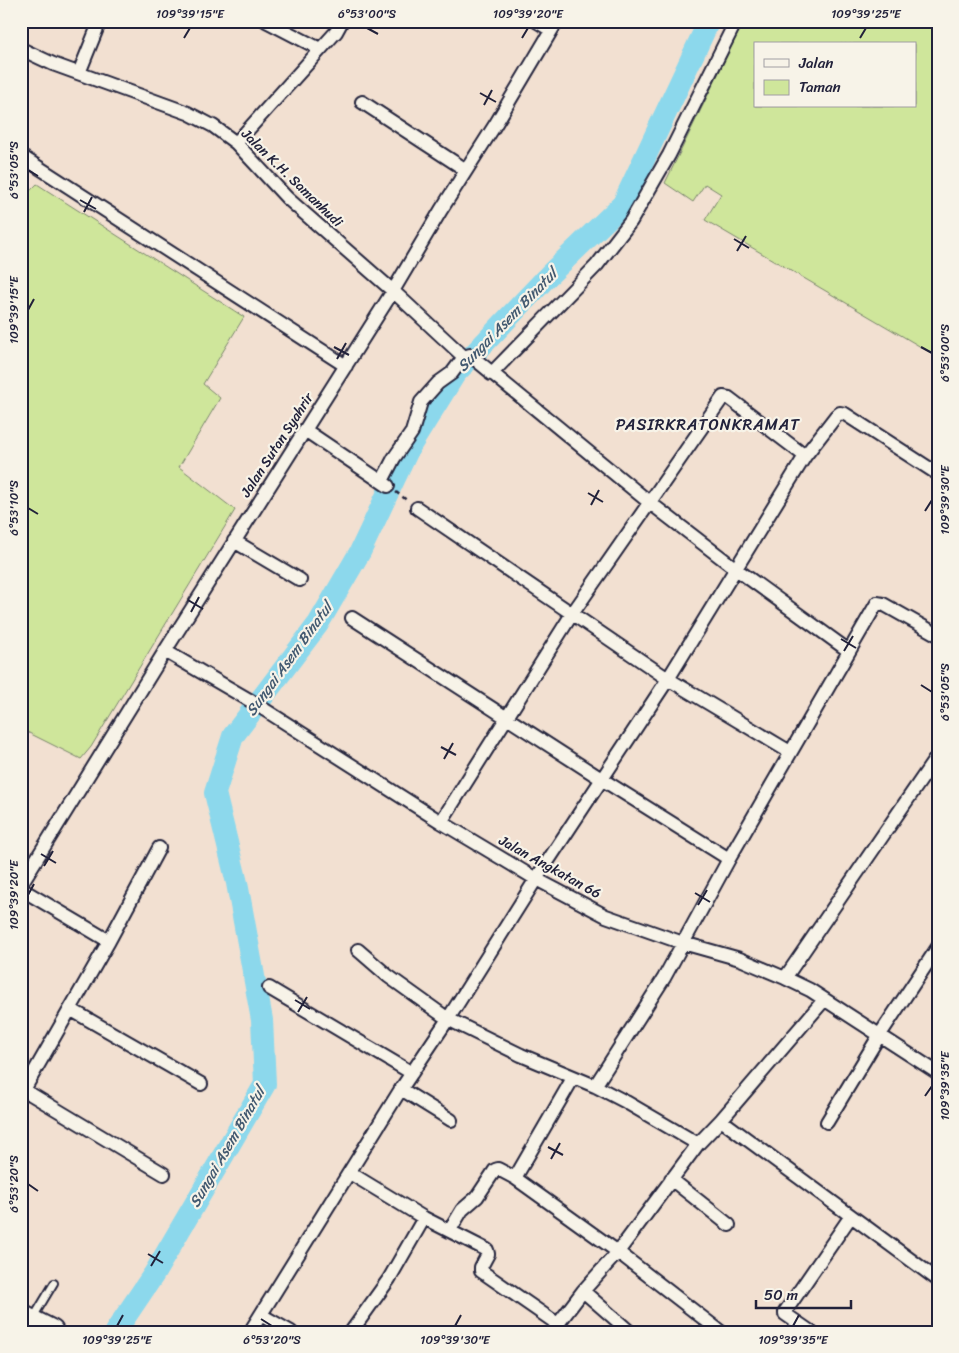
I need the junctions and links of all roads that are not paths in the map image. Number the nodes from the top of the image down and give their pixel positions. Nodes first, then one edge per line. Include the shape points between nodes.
1 (100, 21) edge
2 (266, 21) edge
3 (342, 21) edge
4 (536, 21) edge
5 (736, 21) edge
6 (554, 26) edge
7 (320, 48) junction
8 (21, 49) edge
9 (79, 73) junction
10 (362, 102) dead end
11 (236, 143) junction
12 (21, 156) edge
13 (466, 170) junction
14 (393, 291) junction
15 (467, 356) junction
16 (346, 366) junction
17 (490, 373) junction
18 (305, 430) junction
19 (805, 456) junction
20 (938, 474) edge
21 (649, 502) junction
22 (416, 508) road end
23 (234, 541) junction
24 (736, 568) junction
25 (300, 580) dead end
26 (572, 614) junction
27 (352, 618) dead end
28 (938, 635) edge
29 (165, 651) junction
30 (849, 651) junction
31 (668, 679) junction
32 (508, 718) junction
33 (790, 752) junction
34 (938, 756) edge
35 (602, 780) junction
36 (441, 822) junction
37 (159, 848) dead end
38 (729, 859) junction
39 (536, 878) junction
40 (21, 884) edge
41 (21, 889) edge
42 (109, 941) junction
43 (683, 943) junction
44 (938, 947) edge
45 (358, 950) dead end
46 (785, 978) junction
47 (269, 988) dead end
48 (824, 1000) junction
49 (70, 1009) junction
50 (448, 1019) junction
51 (879, 1036) junction
52 (937, 1070) edge
53 (412, 1072) junction
54 (573, 1078) junction
55 (201, 1084) dead end
56 (595, 1086) junction
57 (401, 1089) junction
58 (23, 1093) edge
59 (451, 1120) dead end
60 (721, 1120) junction
61 (827, 1122) dead end
62 (698, 1144) junction
63 (350, 1173) junction
64 (164, 1174) dead end
65 (515, 1178) junction
66 (671, 1179) junction
67 (850, 1216) junction
68 (424, 1218) junction
69 (729, 1225) dead end
70 (450, 1230) junction
71 (618, 1252) junction
72 (938, 1280) edge
73 (54, 1283) dead end
74 (583, 1291) junction
75 (261, 1315) junction
76 (35, 1323) edge
77 (555, 1328) edge
78 (250, 1332) edge
79 (291, 1332) edge
80 (351, 1332) edge
81 (630, 1332) edge
82 (721, 1332) edge
83 (811, 1332) edge

1 - 9 street
2 - 7 street
3 - 7 street
4 - 6 street
5 - 17 street via 669,155 631,221 592,271
6 - 13 street, Jalan Sutan Syahrir
7 - 11 street
8 - 9 street, Jalan K.H. Samanhudi
9 - 11 street, Jalan K.H. Samanhudi via 188,113
10 - 13 street
11 - 14 street, Jalan K.H. Samanhudi via 287,198
12 - 16 street
13 - 14 street, Jalan Sutan Syahrir
14 - 15 street, Jalan K.H. Samanhudi
14 - 16 street, Jalan Sutan Syahrir
15 - 17 street, Jalan K.H. Samanhudi
15 - 18 street via 421,402 412,432 394,458 385,483
16 - 18 street, Jalan Sutan Syahrir
17 - 21 street, Jalan K.H. Samanhudi
18 - 23 street, Jalan Sutan Syahrir
19 - 20 street via 836,416 842,413
19 - 21 street via 724,396
19 - 24 street
21 - 24 street, Jalan K.H. Samanhudi
21 - 26 street
22 - 26 street
23 - 25 street
23 - 29 street, Jalan Sutan Syahrir
24 - 30 street, Jalan K.H. Samanhudi
24 - 31 street
26 - 31 street
26 - 32 street
27 - 32 street
28 - 30 street via 878,602
29 - 36 street, Jalan Angkatan 66 via 251,701
29 - 40 street, Jalan Sutan Syahrir
30 - 33 street
31 - 33 street
31 - 35 street
32 - 35 street
32 - 36 street
33 - 38 street
34 - 46 street
35 - 38 street
35 - 39 street
36 - 39 street, Jalan Angkatan 66
37 - 42 street
38 - 43 street
39 - 43 street, Jalan Angkatan 66 via 606,916
39 - 50 street
41 - 42 street
42 - 49 street
43 - 46 street, Jalan Angkatan 66 via 740,959
43 - 56 street
44 - 51 street
45 - 50 street
46 - 48 street, Jalan Angkatan 66
47 - 53 street
48 - 51 street, Jalan Angkatan 66
48 - 60 street
49 - 55 street
49 - 58 street
50 - 53 street
50 - 54 street
51 - 52 street, Jalan Angkatan 66
51 - 61 street
53 - 57 street
54 - 56 street
54 - 65 street
56 - 62 street
57 - 59 street
57 - 63 street
58 - 64 street
60 - 62 street
60 - 67 street
62 - 66 street
63 - 68 street
63 - 75 street
65 - 70 street via 495,1169
65 - 71 street
66 - 69 street
66 - 71 street
67 - 72 street
67 - 83 street via 785,1312
68 - 70 street
68 - 80 street via 389,1279
70 - 77 street via 487,1250 481,1271
71 - 74 street
71 - 82 street
73 - 76 lane
74 - 77 street
74 - 81 street
75 - 78 street
75 - 79 street

